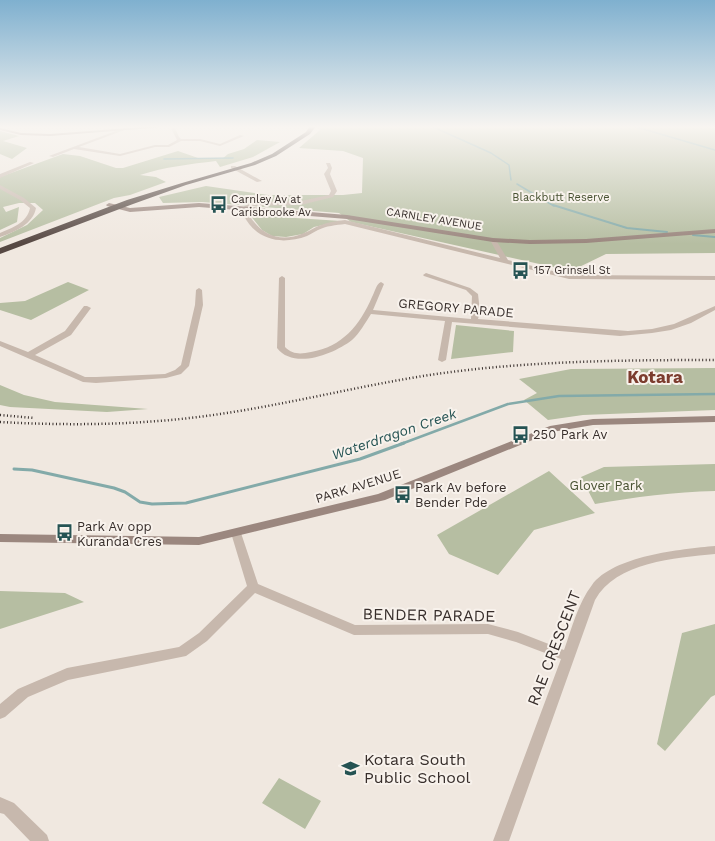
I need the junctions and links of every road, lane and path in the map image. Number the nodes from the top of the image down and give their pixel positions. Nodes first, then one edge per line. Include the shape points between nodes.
1 (26, 165) edge
2 (242, 165) edge
3 (244, 165) edge
4 (329, 165) edge
5 (236, 168) junction
6 (0, 176) edge
7 (259, 181) dead end
8 (0, 187) edge
9 (115, 206) junction
10 (149, 208) junction
11 (243, 209) junction
12 (130, 210) junction
13 (103, 212) junction
14 (247, 216) dead end
15 (715, 231) edge
16 (0, 235) edge
17 (493, 240) junction
18 (0, 246) edge
19 (0, 251) edge
20 (505, 261) junction
21 (426, 275) dead end
22 (282, 278) dead end
23 (715, 278) edge
24 (381, 284) dead end
25 (199, 290) dead end
26 (87, 308) dead end
27 (715, 308) edge
28 (368, 312) junction
29 (449, 319) junction
30 (474, 321) junction
31 (0, 343) edge
32 (29, 355) junction
33 (442, 360) dead end
34 (715, 419) edge
35 (236, 533) junction
36 (0, 538) edge
37 (715, 550) edge
38 (253, 587) junction
39 (569, 657) junction
40 (0, 712) edge
41 (0, 804) edge
42 (41, 841) edge
43 (501, 841) edge

1 - 6 street
2 - 5 highway
3 - 5 highway
4 - 11 street via 327,174 334,191 331,196 301,203 252,204
5 - 7 street
5 - 9 highway via 164,186
8 - 16 street via 33,208 28,220
9 - 10 main road, CARNLEY AVENUE
9 - 12 main road, CARNLEY AVENUE
9 - 13 highway
9 - 18 highway
10 - 11 main road, CARNLEY AVENUE via 199,205
10 - 12 main road, CARNLEY AVENUE
11 - 17 main road, CARNLEY AVENUE via 365,219
12 - 13 highway
13 - 19 highway
14 - 20 street via 260,234 271,237 285,239 304,235 321,226 345,222
15 - 17 main road, CARNLEY AVENUE via 566,242
17 - 20 street
20 - 23 street via 568,277
21 - 30 street via 468,289 476,295
22 - 28 street via 281,348 290,355 310,356 346,341
24 - 28 street
25 - 32 street via 199,305 186,366 173,374 83,379
26 - 32 street via 68,333
27 - 30 street, GREGORY PARADE via 673,327 627,334
28 - 29 street, GREGORY PARADE
29 - 30 street, GREGORY PARADE
29 - 33 street
31 - 32 street
34 - 35 main road, PARK AVENUE via 593,422 550,429 381,497
35 - 36 main road, PARK AVENUE via 190,542
35 - 38 street
37 - 39 street, RAE CRESCENT via 629,565 599,583 589,599
38 - 39 street, BENDER PARADE via 354,630 488,629 518,637
38 - 40 street via 203,636 182,652 67,674 23,693
39 - 43 street, RAE CRESCENT
41 - 42 street via 9,808

